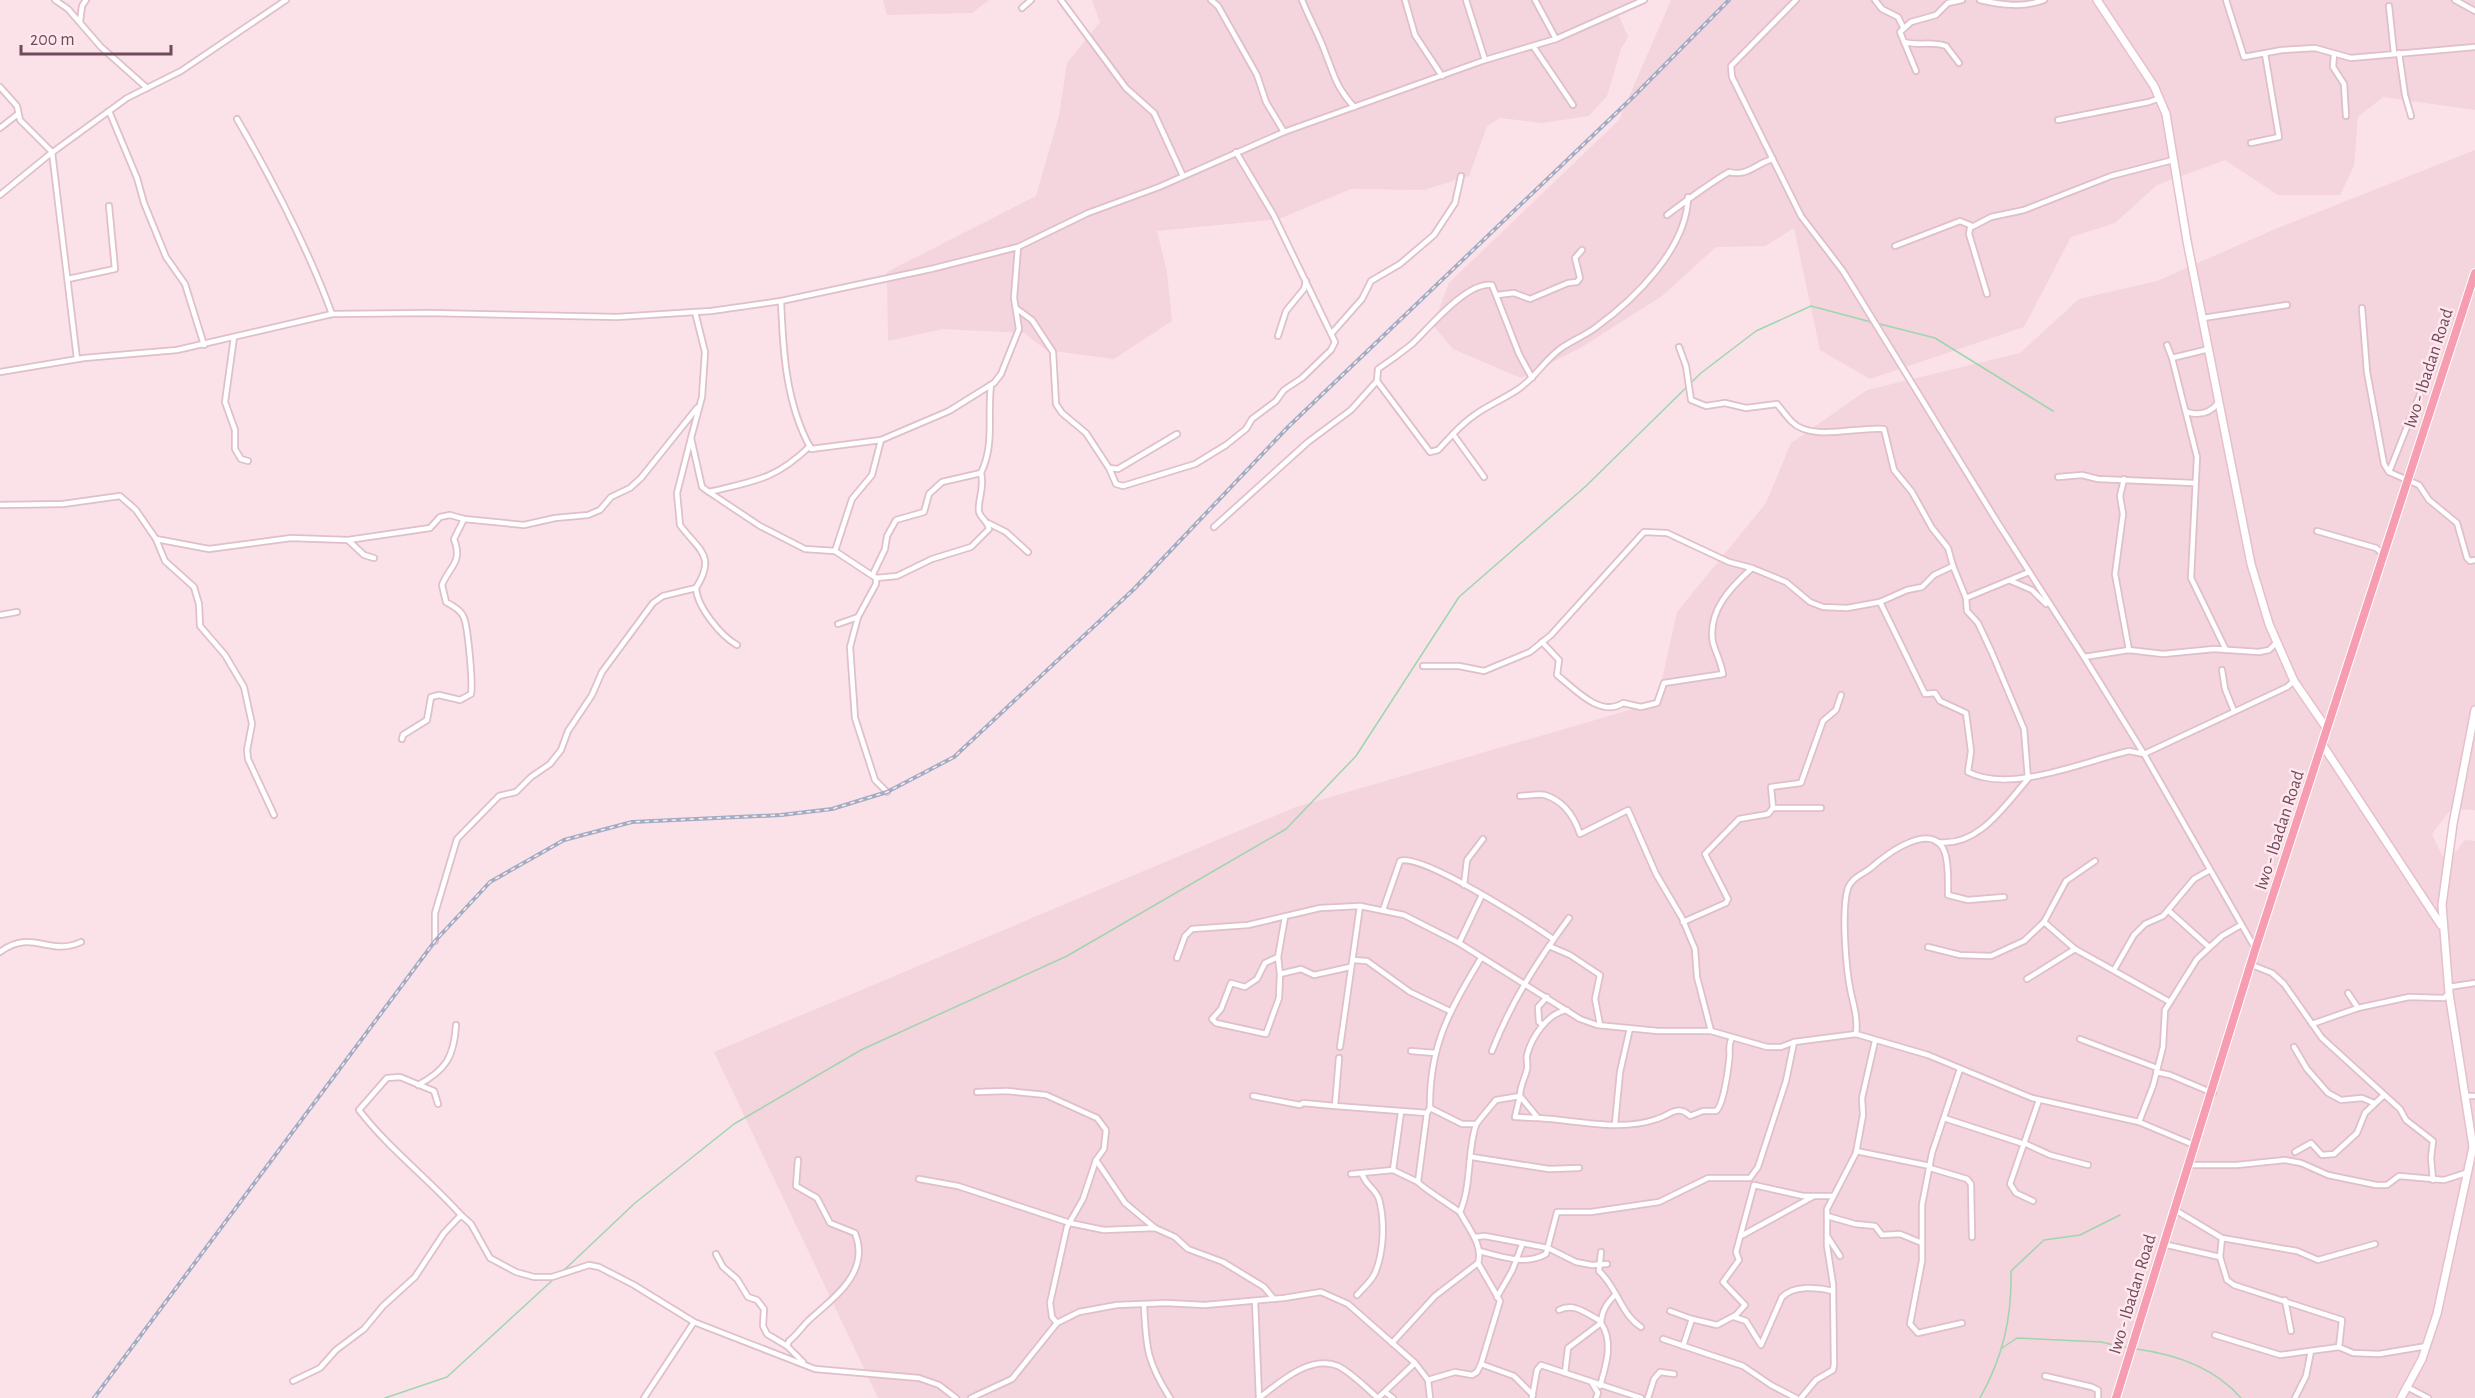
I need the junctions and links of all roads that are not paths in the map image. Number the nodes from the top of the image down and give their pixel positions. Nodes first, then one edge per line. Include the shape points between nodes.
1 (55, 0) edge
2 (86, 0) edge
3 (286, 0) edge
4 (1031, 0) edge
5 (1061, 0) edge
6 (1211, 0) edge
7 (1302, 0) edge
8 (1405, 0) edge
9 (1466, 0) edge
10 (1535, 0) edge
11 (1644, 0) edge
12 (1796, 0) edge
13 (1875, 0) edge
14 (1962, 0) edge
15 (1980, 0) edge
16 (2044, 0) edge
17 (2097, 0) edge
18 (2226, 0) edge
19 (2455, 0) edge
20 (2389, 6) dead end
21 (1022, 8) dead end
22 (2475, 11) edge
23 (80, 22) junction
24 (1903, 27) junction
25 (1556, 39) junction
26 (1904, 42) junction
27 (1533, 46) junction
28 (2475, 47) edge
29 (2396, 53) junction
30 (2265, 54) junction
31 (2334, 54) junction
32 (1485, 60) junction
33 (1959, 63) dead end
34 (1916, 71) dead end
35 (1442, 75) junction
36 (0, 87) edge
37 (147, 88) junction
38 (2160, 98) junction
39 (1573, 105) dead end
40 (1354, 107) junction
41 (109, 111) junction
42 (18, 114) junction
43 (2346, 116) dead end
44 (2411, 116) dead end
45 (237, 119) dead end
46 (2058, 120) dead end
47 (0, 128) edge
48 (1284, 132) junction
49 (2251, 143) dead end
50 (52, 152) junction
51 (1236, 152) junction
52 (1773, 159) junction
53 (2173, 160) junction
54 (1184, 176) junction
55 (1461, 176) dead end
56 (0, 195) edge
57 (1688, 197) junction
58 (109, 206) dead end
59 (1667, 215) dead end
60 (1972, 226) junction
61 (1895, 246) dead end
62 (1018, 247) junction
63 (1582, 250) dead end
64 (2475, 273) edge
65 (68, 279) junction
66 (1306, 281) junction
67 (1987, 294) dead end
68 (1497, 295) junction
69 (781, 301) junction
70 (2288, 305) dead end
71 (2362, 308) dead end
72 (1017, 309) junction
73 (694, 312) junction
74 (332, 314) junction
75 (2203, 318) junction
76 (1332, 333) junction
77 (1278, 336) dead end
78 (234, 337) junction
79 (204, 345) junction
80 (2167, 345) dead end
81 (1679, 347) dead end
82 (2209, 349) junction
83 (2172, 358) junction
84 (77, 359) junction
85 (2434, 359) dead end
86 (0, 372) edge
87 (1532, 378) junction
88 (1377, 381) junction
89 (991, 385) junction
90 (2218, 403) junction
91 (697, 408) junction
92 (2187, 412) junction
93 (1177, 434) dead end
94 (1453, 434) junction
95 (691, 438) junction
96 (881, 440) junction
97 (810, 446) junction
98 (248, 460) dead end
99 (1109, 468) junction
100 (2389, 472) junction
101 (981, 473) junction
102 (1484, 477) dead end
103 (2058, 477) dead end
104 (2124, 479) junction
105 (2407, 480) junction
106 (2194, 483) junction
107 (709, 492) junction
108 (0, 505) edge
109 (464, 519) junction
110 (988, 523) junction
111 (1214, 527) dead end
112 (2317, 531) dead end
113 (156, 538) junction
114 (348, 540) junction
115 (835, 551) junction
116 (1028, 552) dead end
117 (2385, 556) junction
118 (374, 558) dead end
119 (2475, 560) edge
120 (1953, 566) junction
121 (1752, 568) junction
122 (2029, 572) junction
123 (874, 576) junction
124 (2011, 581) junction
125 (696, 588) junction
126 (1966, 598) junction
127 (1880, 602) junction
128 (2052, 608) junction
129 (17, 612) dead end
130 (0, 615) edge
131 (858, 617) junction
132 (838, 624) dead end
133 (1542, 642) junction
134 (2277, 642) junction
135 (738, 645) dead end
136 (2129, 650) junction
137 (2226, 650) junction
138 (2084, 657) junction
139 (1423, 666) dead end
140 (2222, 670) dead end
141 (2294, 681) junction
142 (1841, 695) dead end
143 (2475, 710) edge
144 (2234, 711) junction
145 (2327, 729) junction
146 (402, 739) dead end
147 (2322, 744) junction
148 (2144, 754) junction
149 (2028, 778) junction
150 (887, 792) dead end
151 (1520, 796) dead end
152 (1773, 808) junction
153 (1821, 808) dead end
154 (274, 815) dead end
155 (1483, 839) dead end
156 (1935, 842) junction
157 (2095, 861) dead end
158 (2210, 870) junction
159 (1464, 885) junction
160 (1482, 895) junction
161 (2004, 897) dead end
162 (1360, 906) junction
163 (1383, 910) junction
164 (2169, 910) junction
165 (1285, 917) junction
166 (1569, 918) dead end
167 (1683, 922) junction
168 (2044, 922) junction
169 (2241, 925) junction
170 (2442, 927) junction
171 (1553, 939) junction
172 (435, 941) dead end
173 (81, 942) dead end
174 (1459, 943) junction
175 (1550, 946) junction
176 (1928, 947) dead end
177 (2209, 947) junction
178 (2075, 949) junction
179 (2256, 950) junction
180 (0, 952) edge
181 (1278, 957) junction
182 (1177, 958) dead end
183 (1481, 958) junction
184 (1353, 960) junction
185 (2252, 965) junction
186 (1350, 967) junction
187 (2114, 970) junction
188 (1280, 974) junction
189 (2027, 979) dead end
190 (2475, 983) edge
191 (1524, 984) junction
192 (2449, 990) junction
193 (2348, 993) dead end
194 (1547, 997) junction
195 (2170, 1002) junction
196 (2358, 1008) junction
197 (1567, 1010) junction
198 (1450, 1011) junction
199 (2312, 1024) junction
200 (456, 1025) dead end
201 (1543, 1025) junction
202 (1600, 1025) junction
203 (1630, 1028) junction
204 (1711, 1031) junction
205 (1856, 1034) junction
206 (1732, 1038) junction
207 (2080, 1039) dead end
208 (1875, 1041) junction
209 (1794, 1042) junction
210 (1340, 1047) dead end
211 (2294, 1047) dead end
212 (1492, 1051) dead end
213 (1411, 1052) dead end
214 (1435, 1053) junction
215 (1339, 1058) dead end
216 (1960, 1069) junction
217 (2157, 1070) junction
218 (418, 1085) junction
219 (976, 1092) dead end
220 (2213, 1093) junction
221 (2384, 1095) junction
222 (1253, 1096) dead end
223 (1520, 1096) junction
224 (2466, 1096) junction
225 (2475, 1096) edge
226 (2039, 1100) junction
227 (2374, 1103) junction
228 (438, 1104) dead end
229 (1335, 1106) junction
230 (1429, 1111) junction
231 (1401, 1112) junction
232 (1538, 1118) junction
233 (1944, 1118) junction
234 (2139, 1122) junction
235 (1476, 1124) junction
236 (1615, 1124) junction
237 (2024, 1143) junction
238 (2197, 1146) junction
239 (2474, 1147) edge
240 (1856, 1151) junction
241 (2295, 1152) dead end
242 (1472, 1158) junction
243 (798, 1160) dead end
244 (1096, 1160) junction
245 (2088, 1165) dead end
246 (2188, 1165) junction
247 (1930, 1167) junction
248 (1579, 1168) dead end
249 (1394, 1170) junction
250 (1362, 1173) junction
251 (2466, 1173) junction
252 (1351, 1174) dead end
253 (1750, 1178) junction
254 (919, 1179) dead end
255 (2433, 1180) junction
256 (1418, 1182) junction
257 (1754, 1185) junction
258 (1814, 1196) junction
259 (1833, 1196) junction
260 (2033, 1201) dead end
261 (2175, 1210) junction
262 (1460, 1212) junction
263 (460, 1215) junction
264 (1827, 1215) junction
265 (1070, 1223) junction
266 (1155, 1228) junction
267 (1741, 1236) junction
268 (1827, 1236) junction
269 (1475, 1237) junction
270 (1972, 1237) dead end
271 (2222, 1238) junction
272 (1922, 1243) junction
273 (2375, 1244) dead end
274 (1522, 1245) junction
275 (2163, 1245) junction
276 (1548, 1248) junction
277 (1479, 1251) junction
278 (1601, 1252) dead end
279 (716, 1254) dead end
280 (1840, 1256) dead end
281 (2220, 1257) junction
282 (1515, 1259) junction
283 (1478, 1263) junction
284 (1599, 1264) junction
285 (1607, 1264) dead end
286 (1833, 1291) junction
287 (1616, 1294) junction
288 (1357, 1296) dead end
289 (1497, 1297) junction
290 (1274, 1299) junction
291 (2285, 1300) junction
292 (1255, 1301) junction
293 (1144, 1306) junction
294 (1559, 1310) dead end
295 (1670, 1311) dead end
296 (1734, 1317) junction
297 (1692, 1319) junction
298 (694, 1322) junction
299 (1601, 1322) junction
300 (1057, 1323) junction
301 (1962, 1323) dead end
302 (1641, 1327) dead end
303 (2291, 1331) dead end
304 (2215, 1335) dead end
305 (1663, 1339) dead end
306 (1392, 1343) junction
307 (787, 1346) junction
308 (1683, 1346) junction
309 (2427, 1346) junction
310 (2339, 1347) junction
311 (2311, 1352) junction
312 (803, 1362) junction
313 (1415, 1363) junction
314 (1481, 1364) junction
315 (1565, 1373) junction
316 (1674, 1374) dead end
317 (2044, 1376) dead end
318 (1428, 1380) junction
319 (293, 1381) dead end
320 (1592, 1383) junction
321 (1600, 1386) junction
322 (2407, 1387) junction
323 (1385, 1392) junction
324 (1533, 1397) edge
325 (644, 1398) edge
326 (956, 1398) edge
327 (970, 1398) edge
328 (1170, 1398) edge
329 (1259, 1398) edge
330 (1378, 1398) edge
331 (1393, 1398) edge
332 (1430, 1398) edge
333 (1596, 1398) edge
334 (1641, 1398) edge
335 (1648, 1398) edge
336 (1796, 1398) edge
337 (1801, 1398) edge
338 (2098, 1398) edge
339 (2115, 1398) edge
340 (2295, 1398) edge
341 (2401, 1398) edge
342 (2428, 1398) edge

1 - 23 street
2 - 23 street
3 - 37 street via 205,55
4 - 21 street
5 - 54 street via 1126,88 1154,113
6 - 48 street via 1257,75 1266,102
7 - 40 street via 1334,82
8 - 35 street via 1415,35
9 - 32 street
10 - 25 street
11 - 25 street
12 - 52 street via 1731,66 1732,77
13 - 24 street via 1882,9 1898,17
14 - 24 street via 1948,3 1936,15
15 - 16 street via 2000,5 2030,5
17 - 38 street
18 - 30 street via 2244,57
19 - 22 street
20 - 29 street
23 - 37 street via 101,47
24 - 26 street via 1900,32
25 - 27 street
26 - 33 street via 1946,46
26 - 34 street
27 - 32 street
27 - 39 street
28 - 29 street
29 - 31 street via 2351,58
29 - 44 street
30 - 31 street via 2315,48
30 - 49 street via 2279,137
31 - 43 street via 2334,67 2344,84
32 - 35 street
35 - 40 street
36 - 42 street via 17,106
37 - 41 street
38 - 46 street
38 - 53 street
40 - 48 street
41 - 50 street
41 - 79 street via 166,257 180,276
42 - 47 street
42 - 50 street
45 - 74 street via 317,273
48 - 51 street
50 - 56 street
50 - 65 street
51 - 54 street
51 - 66 street via 1270,208
52 - 57 street via 1749,172 1729,172
52 - 122 street via 1801,216 1843,271
53 - 60 street via 2112,176
53 - 75 street
54 - 62 street via 1088,213
55 - 76 street via 1455,203 1434,235 1400,264 1371,281 1362,299
57 - 59 street
57 - 87 street via 1688,214 1656,273 1622,307 1561,348
58 - 65 street via 115,269
60 - 61 street via 1960,221
60 - 67 street via 1969,234
62 - 69 street
62 - 72 street via 1014,298
63 - 68 street via 1575,258 1580,278 1577,282 1530,299 1508,292
64 - 105 main road, Iwo - Ibadan Road
65 - 84 street
66 - 76 street
66 - 77 street via 1286,311
68 - 87 street
68 - 88 street via 1492,285 1487,284 1455,303 1411,345 1378,369
69 - 73 street
69 - 97 street via 793,410
70 - 75 street
71 - 100 street via 2367,372 2381,453
72 - 89 street via 1019,329 1014,346
72 - 99 street via 1032,320 1053,352 1056,404 1086,433
73 - 74 street via 617,317
73 - 91 street via 705,352 702,397
74 - 78 street
75 - 82 street
76 - 99 street via 1335,342 1331,350 1302,378 1252,419 1246,429 1195,464 1130,486 1116,484
78 - 79 street
78 - 98 street via 226,410 235,430 237,453
79 - 84 street
80 - 83 street
81 - 120 street via 1692,400 1699,403 1746,408 1777,404 1793,424 1813,431 1884,429 1894,470 1948,548
82 - 83 street
82 - 90 street
83 - 92 street
84 - 86 street
85 - 100 street
87 - 94 street via 1469,417
88 - 94 street via 1430,452 1438,450
88 - 111 street via 1351,410 1308,442
89 - 96 street via 949,411
89 - 101 street via 991,440
90 - 92 street via 2200,414
90 - 134 street via 2251,564
91 - 95 street
91 - 109 street via 647,472 630,488 611,497 600,510 524,525
92 - 106 street via 2197,457
93 - 99 street via 1118,468
94 - 102 street
95 - 107 street via 700,483
95 - 125 street via 677,493 680,525 704,555 705,573
96 - 97 street via 819,450
96 - 115 street via 872,475 852,499
97 - 107 street via 776,473
100 - 105 street
101 - 110 street via 984,485 980,512
101 - 123 street via 942,482 929,494 924,512 896,520
103 - 104 street
104 - 106 street
104 - 136 street via 2115,574
105 - 117 main road, Iwo - Ibadan Road
105 - 119 street via 2419,485 2429,500 2457,523 2467,558
106 - 137 street via 2191,578
107 - 115 street via 760,526 805,549
108 - 113 street via 63,504 120,496
109 - 114 street via 450,515 440,517 430,528
109 - 146 street via 454,539 459,552 457,560 442,585 446,602 465,618 471,693 460,700 431,697 427,720
110 - 116 street via 1006,532
110 - 123 street via 989,528 971,547 932,559 897,576
112 - 117 street via 2376,548
113 - 114 street via 209,549 291,538
113 - 154 street via 165,561 194,587 200,626 225,655 244,687 252,724 248,759
114 - 118 street via 364,555
115 - 123 street
117 - 145 main road, Iwo - Ibadan Road
120 - 126 street
120 - 127 street via 1934,575 1922,587
121 - 127 street via 1786,582 1801,596 1823,607 1847,608
121 - 133 street via 1667,534 1644,532
121 - 133 street via 1728,589 1716,614 1712,632 1723,674 1664,683 1657,703 1641,707 1623,703 1614,709 1603,708 1557,675 1559,660
122 - 124 street
122 - 128 street
123 - 131 street via 876,584
124 - 126 street
124 - 128 street via 2032,590
125 - 135 street via 701,607
125 - 172 street via 663,596 653,603 602,672 550,764 516,792 499,796 456,839 435,913
126 - 149 street via 1968,611 1992,653 2024,729
127 - 149 street via 1925,693 1935,693 1940,701 1966,713 1971,751 1968,772 1976,776
128 - 138 street
129 - 130 street
131 - 132 street
131 - 150 street via 850,647 855,718 875,780
133 - 139 street via 1530,652 1485,671
134 - 137 street via 2269,650 2259,652
134 - 141 street
136 - 137 street via 2163,654
136 - 138 street
138 - 148 street
140 - 144 street
141 - 144 street
141 - 145 street
142 - 152 street via 1836,710 1823,721 1801,783 1771,787
143 - 170 street via 2453,824 2446,920
144 - 148 street
145 - 147 main road, Iwo - Ibadan Road
147 - 170 street
147 - 179 main road, Iwo - Ibadan Road
148 - 149 street via 2129,751
148 - 158 street
149 - 156 street via 1984,828 1954,844
151 - 167 street via 1545,794 1566,807 1575,817 1580,834 1628,810 1656,874
152 - 153 street
152 - 167 street via 1768,814 1739,819 1705,854 1728,899
155 - 159 street via 1467,860
156 - 161 street via 1945,853 1948,895 1968,900
156 - 205 street via 1929,839 1900,845 1849,886 1844,948 1856,1010
157 - 168 street via 2066,881
158 - 164 street via 2194,879
158 - 169 street
159 - 160 street
159 - 163 street via 1450,875 1404,859
160 - 171 street
160 - 174 street
162 - 163 street
162 - 165 street
162 - 184 street
163 - 174 street via 1404,915
164 - 177 street
164 - 187 street via 2134,935
165 - 181 street
165 - 182 street via 1248,925 1192,929 1185,936
166 - 171 street
167 - 204 street via 1695,949 1697,977
168 - 176 street via 2024,941 1991,956 1960,955
168 - 178 street
169 - 177 street
169 - 179 street
170 - 192 street
171 - 175 street
173 - 180 street via 68,948 24,940
174 - 183 street
175 - 191 street
175 - 202 street via 1600,975 1595,999
177 - 195 street
178 - 187 street
178 - 189 street
179 - 185 main road, Iwo - Ibadan Road
181 - 188 street
181 - 188 street via 1265,963 1257,979 1245,987 1231,983 1221,1009 1212,1019 1266,1034 1279,998
183 - 191 street
183 - 198 street
184 - 186 street
184 - 198 street via 1367,961 1410,993
185 - 199 street via 2284,984
185 - 220 main road, Iwo - Ibadan Road
186 - 188 street via 1314,975 1301,969
186 - 210 street
187 - 195 street
190 - 192 street
191 - 194 street
191 - 212 street
192 - 196 street via 2444,998 2409,997
192 - 224 street
193 - 196 street
194 - 197 street
194 - 201 street via 1538,1007 1539,1022
195 - 217 street
196 - 199 street
197 - 201 street via 1558,1012
197 - 202 street
198 - 214 street
199 - 221 street
200 - 218 street via 455,1047 446,1064 436,1076
201 - 223 street via 1527,1056
202 - 203 street
203 - 204 street
203 - 236 street via 1620,1072
204 - 206 street
205 - 208 street
205 - 209 street
206 - 209 street via 1767,1047
206 - 236 street via 1719,1109 1690,1116 1677,1110 1652,1121
207 - 217 street
208 - 216 street via 1928,1055
208 - 240 street via 1862,1098
209 - 253 street via 1786,1081 1758,1167
211 - 227 street via 2328,1093 2341,1101 2362,1098
213 - 214 street
214 - 230 street
215 - 229 street
216 - 226 street
216 - 233 street
217 - 220 street
217 - 234 street
218 - 228 street via 434,1091
218 - 263 street via 400,1077 387,1078 359,1110 378,1135
219 - 244 street via 1046,1095 1097,1118 1106,1130 1104,1149
220 - 238 main road, Iwo - Ibadan Road
221 - 227 street
221 - 255 street via 2406,1120 2433,1141
222 - 229 street via 1299,1105
223 - 232 street
223 - 232 street via 1515,1117
223 - 235 street via 1496,1100
224 - 225 street
224 - 239 street
226 - 234 street
226 - 237 street
227 - 241 street via 2365,1113 2357,1134 2334,1154 2322,1155 2311,1143
229 - 231 street
230 - 231 street
230 - 235 street via 1462,1124
230 - 256 street
231 - 249 street
232 - 236 street
233 - 237 street
233 - 247 street
234 - 238 street
235 - 242 street
237 - 245 street
237 - 260 street via 2010,1184 2016,1193
238 - 246 main road, Iwo - Ibadan Road
239 - 251 street
240 - 247 street
240 - 259 street
242 - 248 street via 1549,1169
242 - 262 street
243 - 307 street via 796,1186 817,1198 830,1223 855,1233 858,1253 854,1274 845,1287
244 - 265 street
244 - 266 street via 1125,1203
246 - 255 street via 2285,1160 2337,1178 2376,1185 2387,1185 2399,1176
246 - 261 main road, Iwo - Ibadan Road
247 - 270 street via 1971,1184
247 - 272 street via 1922,1205
249 - 250 street
249 - 256 street
250 - 252 street
250 - 288 street via 1378,1199 1382,1235 1375,1273
251 - 255 street
251 - 309 street via 2446,1280
253 - 257 street
253 - 276 street via 1708,1178 1659,1202 1591,1212 1557,1212
254 - 265 street via 958,1186
256 - 262 street
257 - 258 street
257 - 267 street
258 - 259 street
258 - 267 street
259 - 264 street
261 - 271 street
261 - 275 main road, Iwo - Ibadan Road
262 - 269 street
263 - 298 street via 471,1224 490,1258 498,1264 534,1277 552,1277 589,1264 634,1285
263 - 319 street via 416,1277 364,1329 320,1368
264 - 268 street
264 - 272 street via 1875,1226 1882,1235 1900,1234
265 - 266 street via 1104,1230
265 - 300 street via 1051,1293 1049,1310
266 - 290 street via 1175,1237 1188,1249 1223,1262 1264,1287
267 - 296 street via 1736,1252 1739,1260 1723,1282 1745,1305
268 - 280 street
268 - 286 street
269 - 274 street
269 - 277 street
271 - 273 street via 2297,1251 2318,1260
271 - 281 street
272 - 301 street via 1911,1326 1918,1333
274 - 276 street
274 - 282 street
275 - 281 street
275 - 339 main road, Iwo - Ibadan Road
276 - 282 street via 1539,1258
276 - 284 street via 1575,1262
277 - 282 street
277 - 283 street
278 - 284 street
279 - 307 street via 748,1297 764,1309 763,1326 767,1334
281 - 291 street via 2229,1283
282 - 289 street
283 - 289 street
283 - 306 street via 1434,1296
284 - 285 street
284 - 287 street via 1599,1271
286 - 296 street via 1808,1288 1788,1292 1761,1345 1746,1321
286 - 337 street via 1833,1370 1816,1380
287 - 299 street via 1606,1304
287 - 302 street via 1630,1320
289 - 314 street via 1500,1301 1495,1324
290 - 292 street
290 - 306 street via 1310,1292 1335,1296 1367,1318
291 - 303 street
291 - 310 street via 2342,1320
292 - 293 street
292 - 329 street
293 - 300 street via 1098,1307
293 - 328 street via 1146,1349 1156,1377
294 - 299 street via 1579,1308
295 - 297 street
296 - 297 street via 1717,1325
297 - 308 street
298 - 312 street
298 - 325 street
299 - 315 street via 1568,1348
299 - 321 street via 1608,1334 1608,1351
300 - 327 street via 1012,1379
304 - 311 street via 2280,1355
305 - 308 street
306 - 313 street
307 - 312 street
308 - 336 street via 1743,1366
309 - 310 street via 2379,1354 2353,1353
309 - 322 street
310 - 311 street
311 - 340 street via 2306,1376
312 - 326 street via 815,1369 919,1378 939,1385
313 - 318 street
313 - 323 street
314 - 318 street via 1472,1375 1455,1372
314 - 324 street via 1514,1376
315 - 320 street
315 - 324 street via 1541,1365
316 - 335 street via 1660,1372
317 - 338 street via 2092,1387 2098,1390
318 - 332 street
320 - 321 street
320 - 333 street via 1598,1393
321 - 334 street
322 - 341 street
322 - 342 street
323 - 330 street
323 - 331 street
329 - 330 street via 1288,1376 1320,1365 1337,1366

